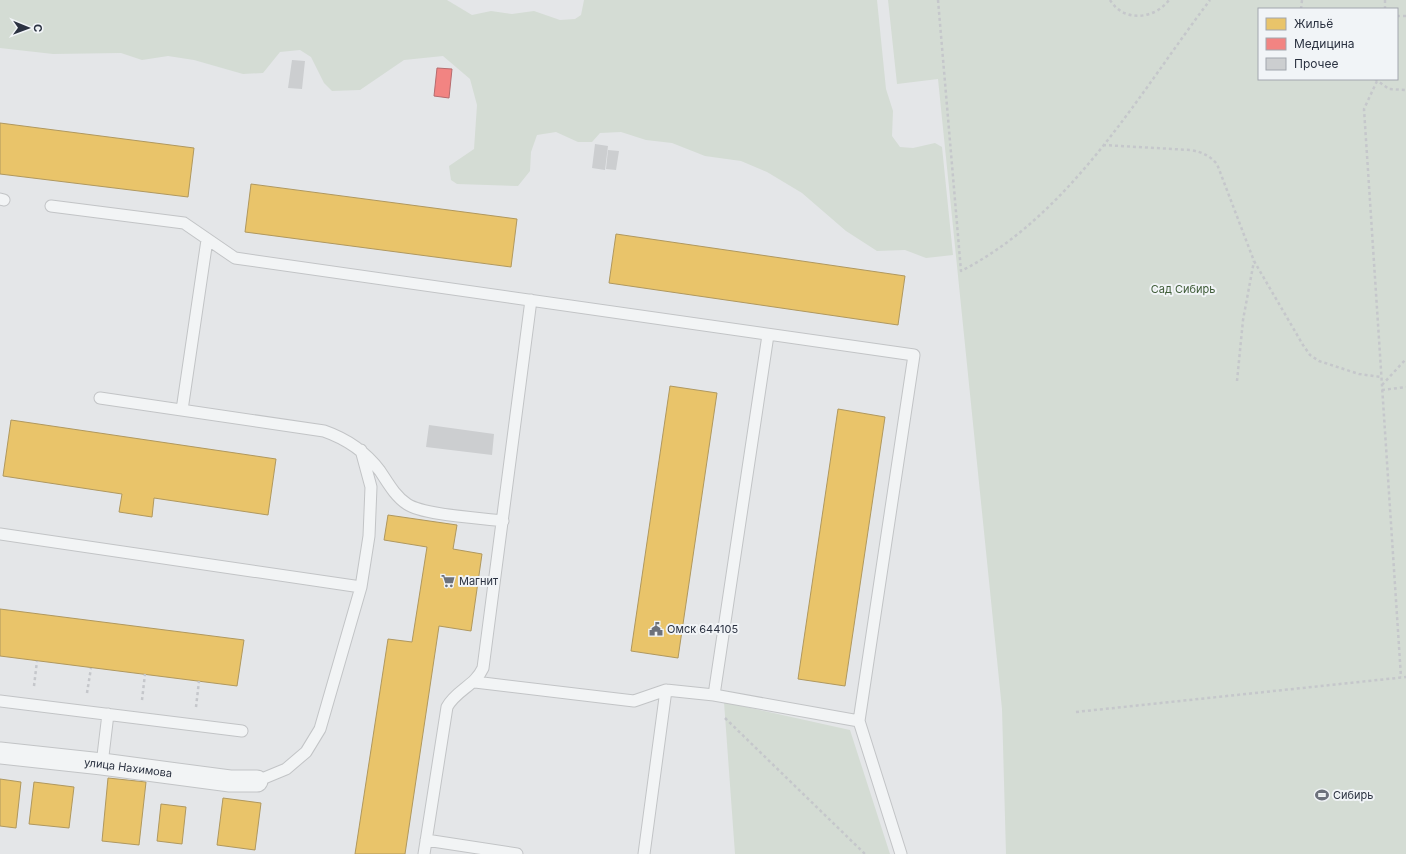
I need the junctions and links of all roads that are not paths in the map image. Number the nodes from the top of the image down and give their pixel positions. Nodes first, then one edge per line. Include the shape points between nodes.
1 (50, 206) dead end
2 (207, 240) junction
3 (531, 300) junction
4 (768, 334) junction
5 (100, 398) dead end
6 (182, 410) junction
7 (361, 450) junction
8 (503, 521) junction
9 (0, 534) edge
10 (361, 587) junction
11 (475, 682) junction
12 (666, 690) junction
13 (714, 695) junction
14 (0, 701) edge
15 (108, 714) junction
16 (860, 721) junction
17 (242, 731) dead end
18 (0, 753) edge
19 (102, 764) junction
20 (257, 780) joint
21 (426, 840) junction
22 (424, 854) edge
23 (516, 854) edge
24 (644, 854) edge
25 (900, 854) edge

1 - 2 lane via 184,223
2 - 3 lane via 235,258
2 - 6 lane
3 - 4 lane
3 - 8 lane
4 - 13 lane
4 - 16 lane via 914,355
5 - 6 lane
6 - 7 lane via 324,431 342,437
7 - 8 lane via 407,505 425,511
7 - 10 lane via 370,487 369,536
8 - 11 lane via 485,658
9 - 10 lane
10 - 20 lane via 320,729 306,752 286,770
11 - 12 lane via 634,700
11 - 21 lane via 455,695 447,707
12 - 13 lane
12 - 24 lane
13 - 16 lane
14 - 15 lane
15 - 17 lane
15 - 19 lane
16 - 25 lane
18 - 19 street, улица Нахимова
19 - 20 street, улица Нахимова via 230,780
21 - 22 lane
21 - 23 lane

